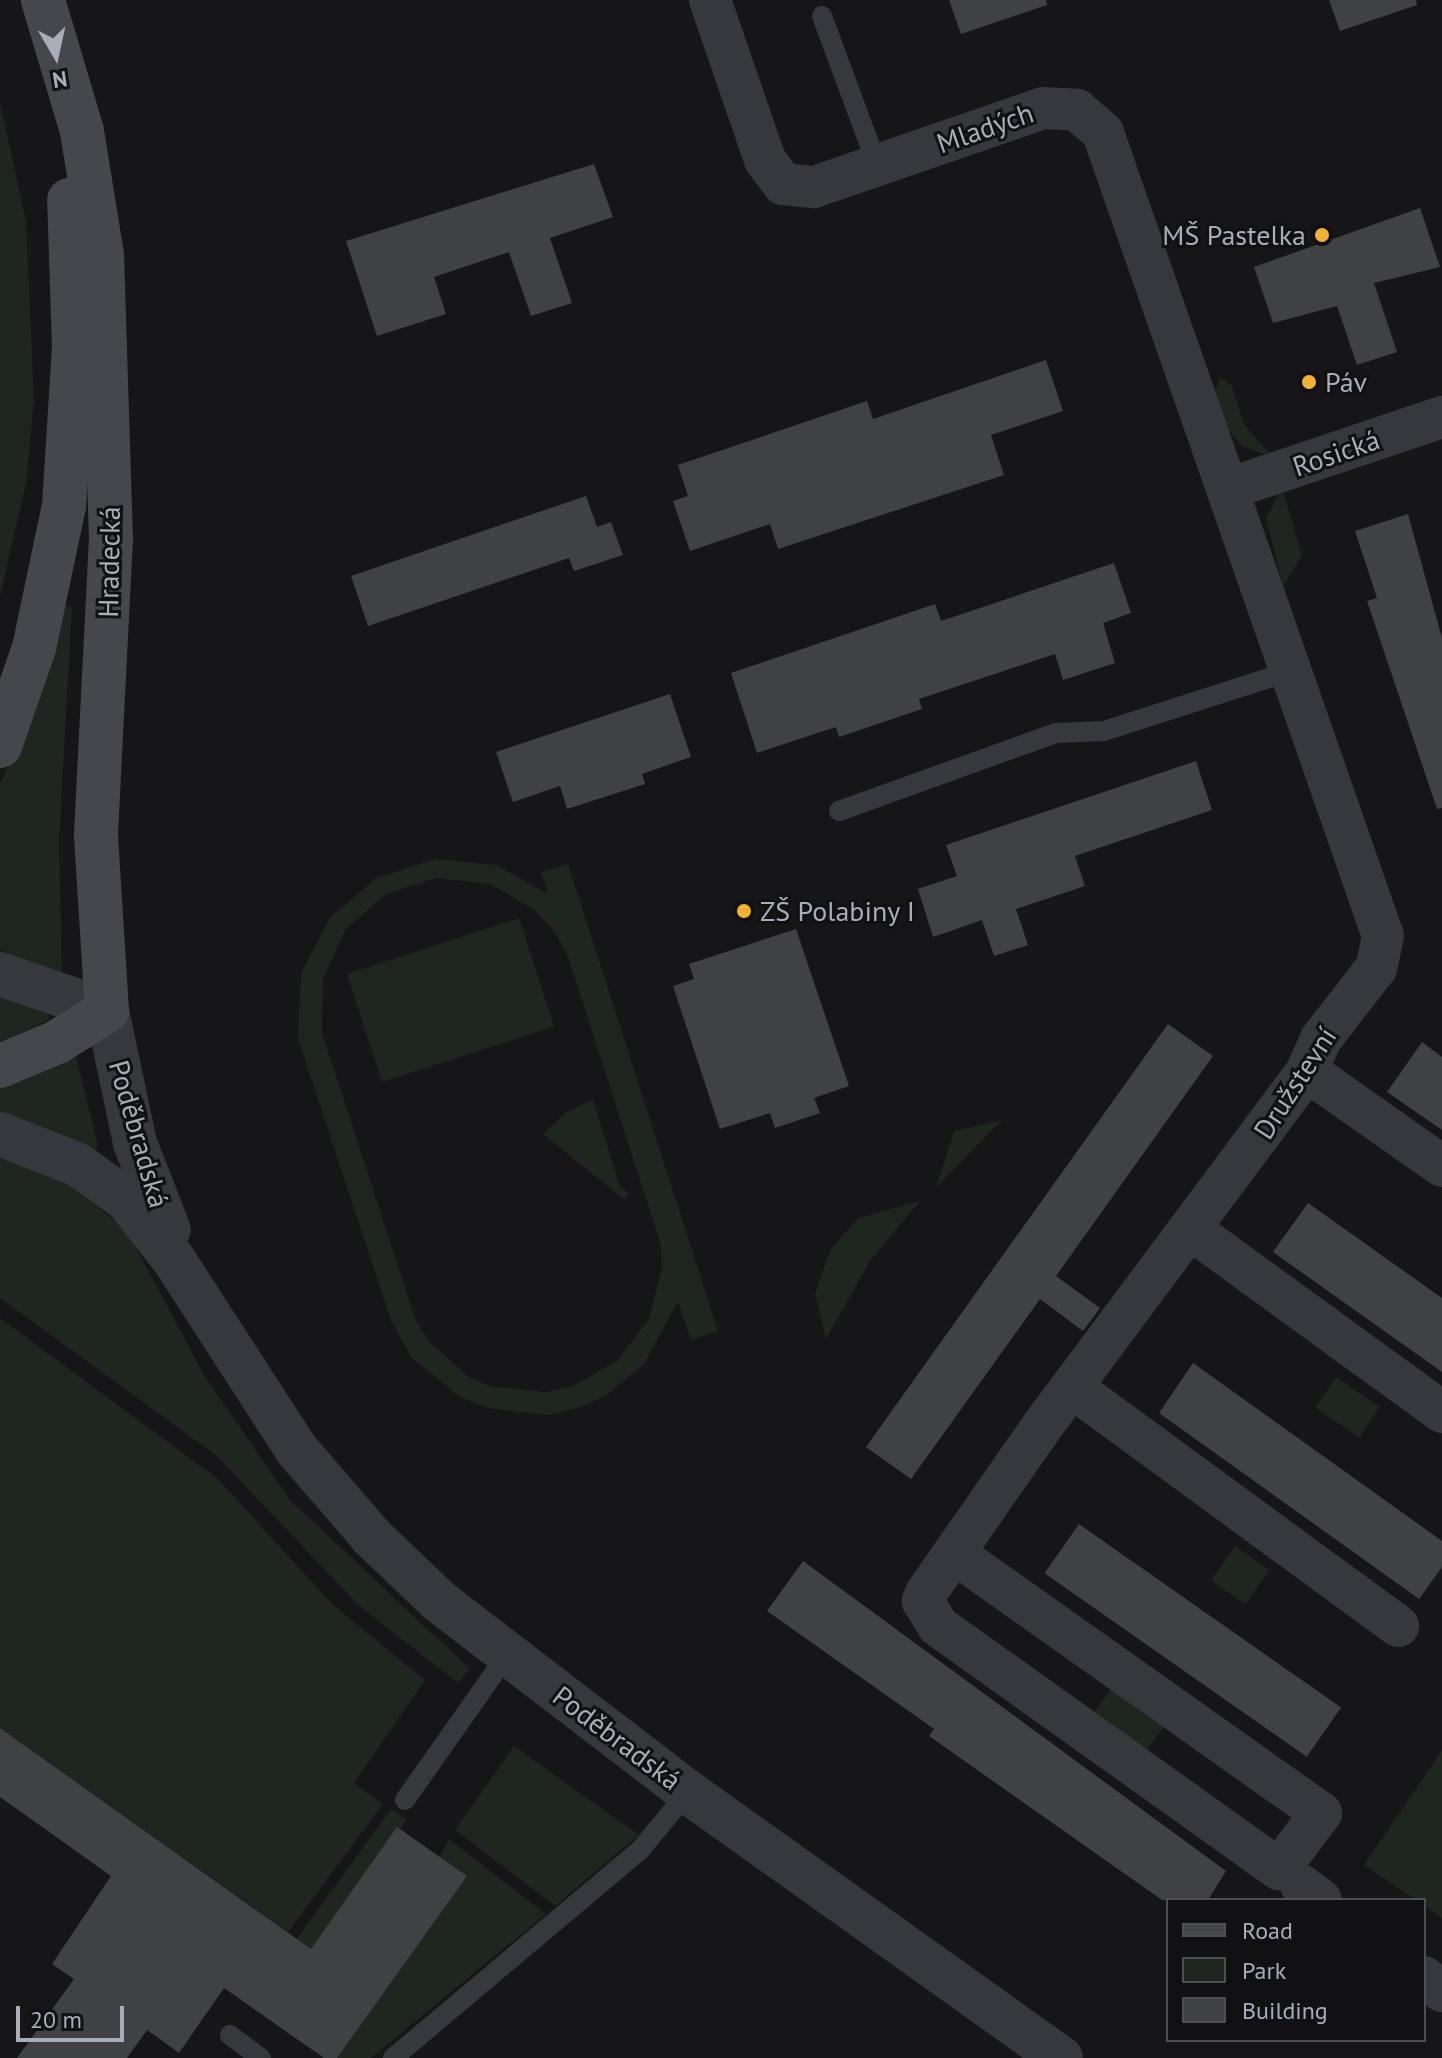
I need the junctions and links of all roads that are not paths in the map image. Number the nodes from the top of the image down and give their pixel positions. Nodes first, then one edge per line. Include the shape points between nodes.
1 (42, 0) edge
2 (710, 0) edge
3 (822, 16) dead end
4 (877, 165) junction
5 (1442, 417) edge
6 (1231, 488) junction
7 (1294, 670) junction
8 (0, 746) edge
9 (839, 811) dead end
10 (0, 974) edge
11 (107, 1011) junction
12 (0, 1066) edge
13 (1307, 1071) junction
14 (0, 1134) edge
15 (1442, 1166) edge
16 (1193, 1231) junction
17 (234, 1354) junction
18 (1073, 1388) junction
19 (1442, 1412) edge
20 (954, 1553) junction
21 (1398, 1626) dead end
22 (507, 1655) junction
23 (688, 1792) junction
24 (405, 1800) dead end
25 (1426, 1979) edge
26 (1442, 1991) edge
27 (230, 2035) dead end
28 (261, 2058) edge
29 (393, 2058) edge
30 (1061, 2058) edge

1 - 8 main road, Hradecká via 65,137 72,403 53,566 20,697
1 - 11 main road, Hradecká via 82,131 102,255 111,540 96,834
2 - 4 street, Mladých via 774,177 799,190
3 - 4 lane
4 - 6 street, Mladých via 1043,108 1092,118 1119,166
5 - 6 street, Rosická
6 - 7 street, Družstevní
7 - 9 lane via 1104,731 1056,733
7 - 13 street, Družstevní via 1383,936 1376,968 1321,1039
10 - 11 street
11 - 12 main road via 57,1042
11 - 17 street, Poděbradská via 150,1188
13 - 15 street
13 - 16 street, Družstevní
14 - 17 street, Poděbradská via 78,1165 127,1200 174,1260
16 - 18 street, Družstevní
16 - 19 street
17 - 22 street, Poděbradská via 331,1494 401,1567
18 - 20 street, Družstevní
18 - 21 street
20 - 20 street, Družstevní via 926,1593 924,1610 1279,1869 1321,1813
22 - 23 street, Poděbradská
22 - 24 lane
23 - 29 lane via 641,1849
23 - 30 street, Poděbradská
25 - 26 street
27 - 28 lane

